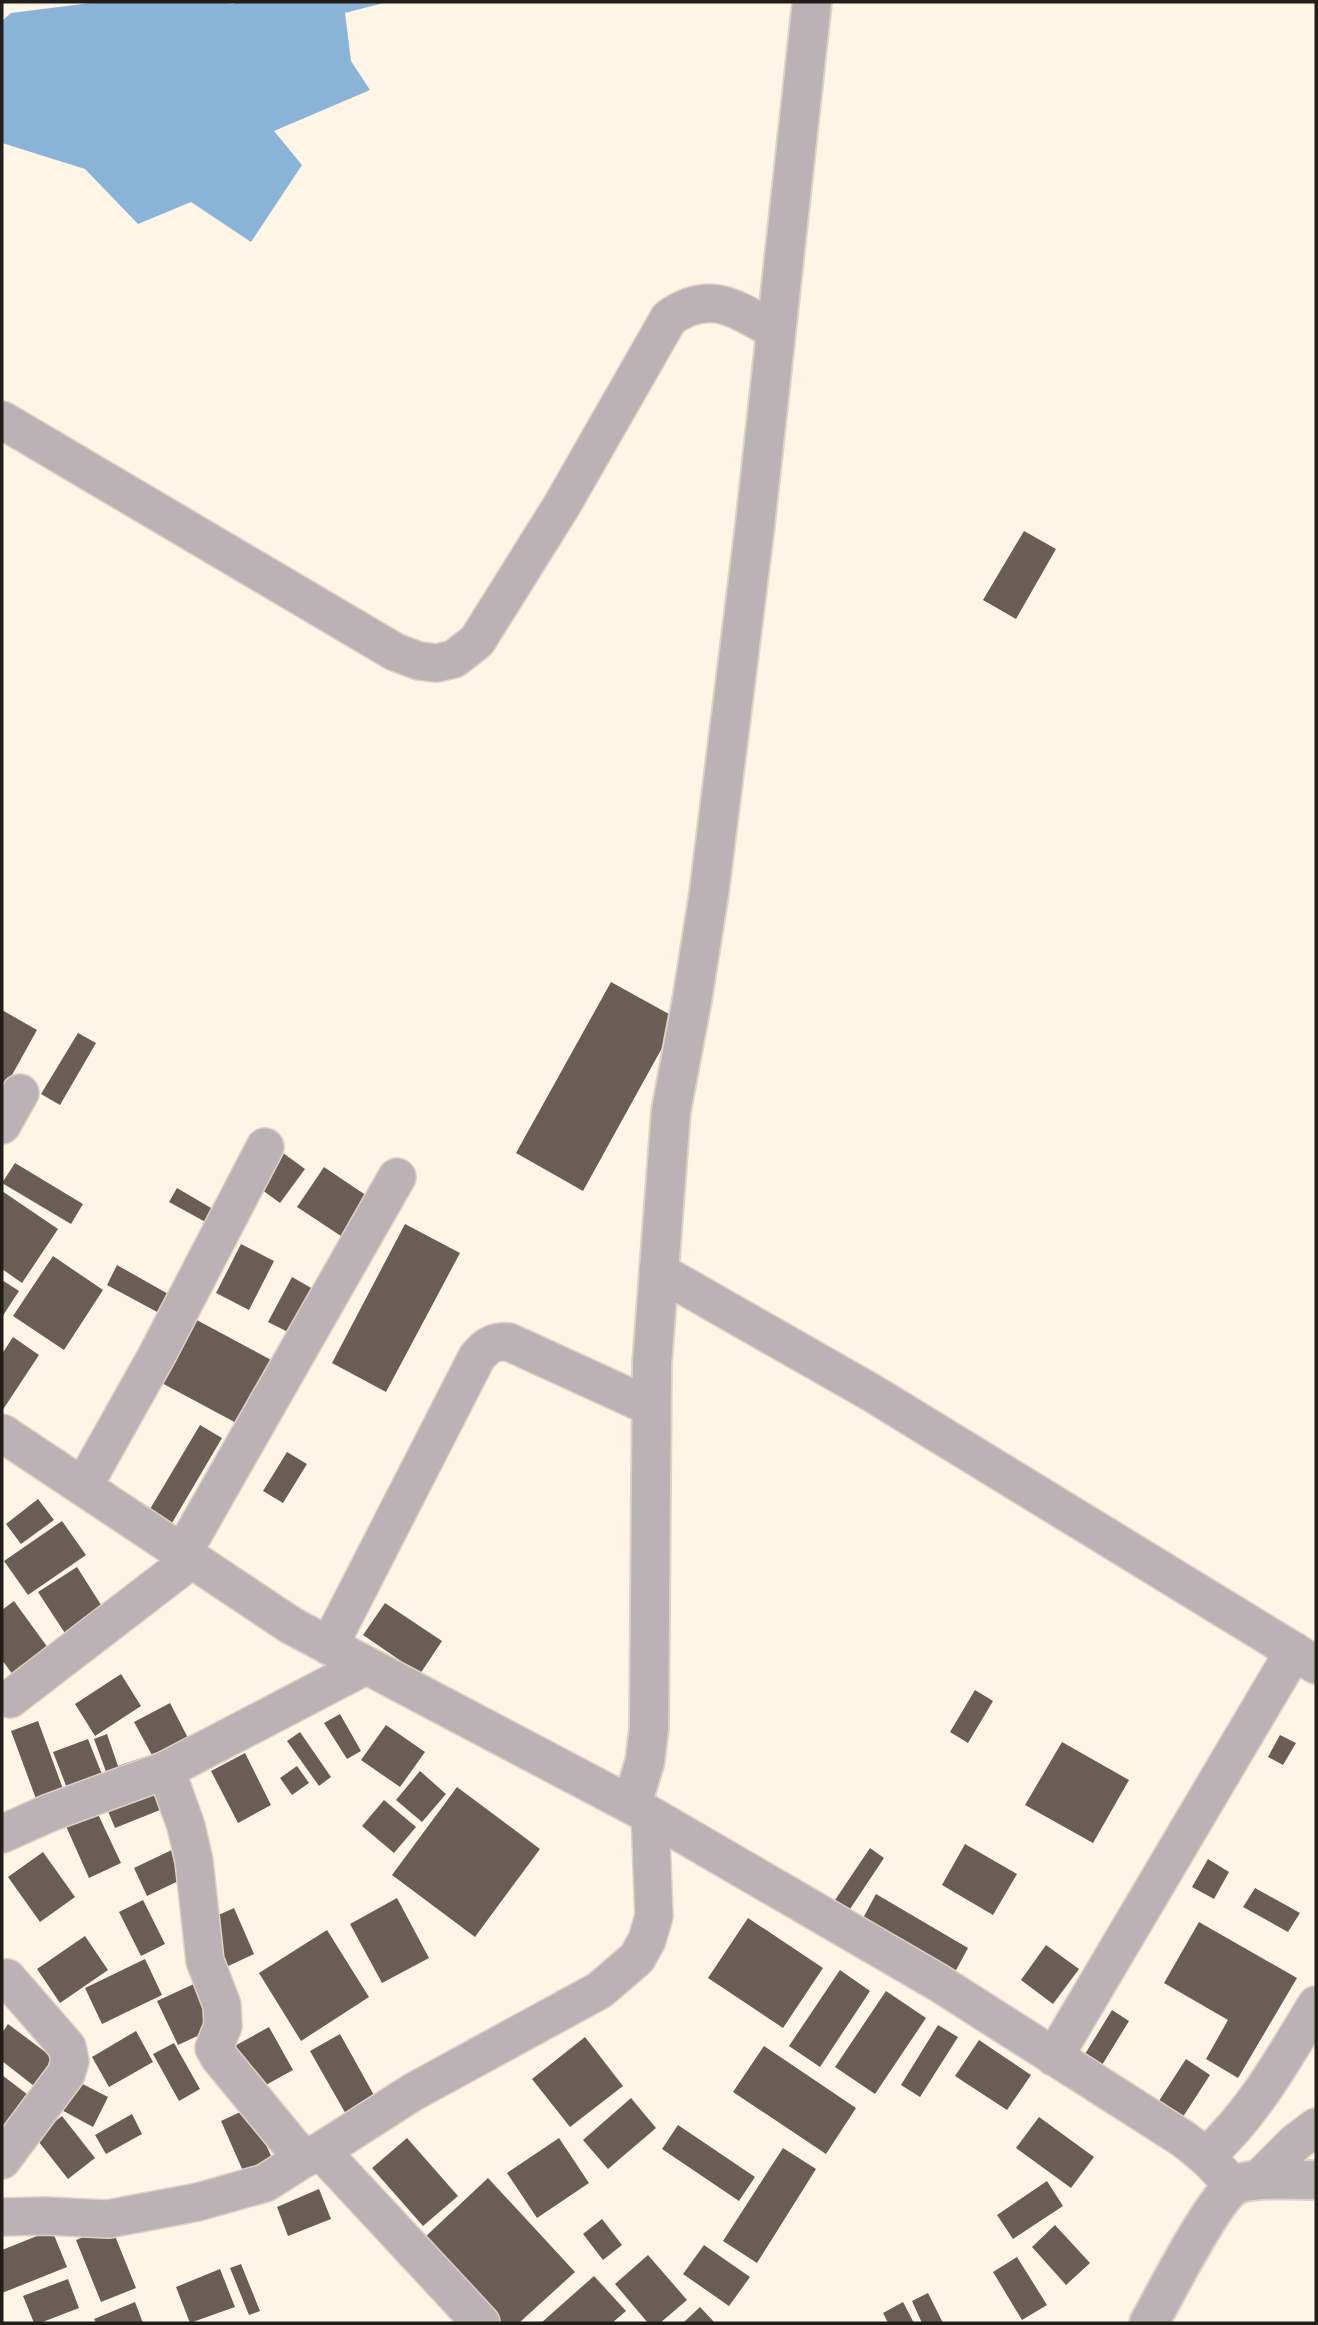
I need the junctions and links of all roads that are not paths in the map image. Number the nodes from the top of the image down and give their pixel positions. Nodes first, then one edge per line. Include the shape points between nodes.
1 (812, 2) edge
2 (776, 331) junction
3 (2, 420) edge
4 (20, 1093) dead end
5 (2, 1125) edge
6 (265, 1147) dead end
7 (397, 1177) dead end
8 (658, 1271) junction
9 (651, 1407) junction
10 (2, 1433) edge
11 (83, 1487) junction
12 (187, 1557) junction
13 (329, 1646) junction
14 (1308, 1653) edge
15 (365, 1666) junction
16 (10, 1699) dead end
17 (166, 1769) junction
18 (641, 1810) junction
19 (2, 1834) edge
20 (7, 1978) dead end
21 (1316, 2005) edge
22 (1054, 2057) junction
23 (1316, 2127) edge
24 (312, 2155) junction
25 (1206, 2156) junction
26 (2, 2160) edge
27 (1316, 2180) edge
28 (1244, 2184) junction
29 (2, 2217) edge
30 (481, 2323) edge
31 (1149, 2323) edge

1 - 2 street
2 - 3 street via 718,303 697,302 670,318 477,641 454,659 437,663 395,652
2 - 8 street via 709,893 671,1111
4 - 5 street
6 - 11 street
7 - 12 street
8 - 9 street
8 - 14 street
9 - 13 street via 509,1342 496,1341 484,1347
9 - 18 street via 649,1728
10 - 11 street
11 - 12 street
12 - 13 street
12 - 16 street
13 - 15 street
14 - 22 street
15 - 17 street
15 - 18 street
17 - 19 street
17 - 24 street via 194,1861 205,1961 222,2005 223,2026 214,2048
18 - 22 street via 939,1983
18 - 24 street via 654,1916 637,1958 600,1990 413,2092
20 - 26 street via 66,2047 70,2062 66,2074
21 - 25 street via 1252,2106
22 - 25 street
23 - 28 street
24 - 29 street via 265,2183 198,2202 108,2219
24 - 30 street
25 - 28 street
27 - 28 street
28 - 31 street via 1215,2207

